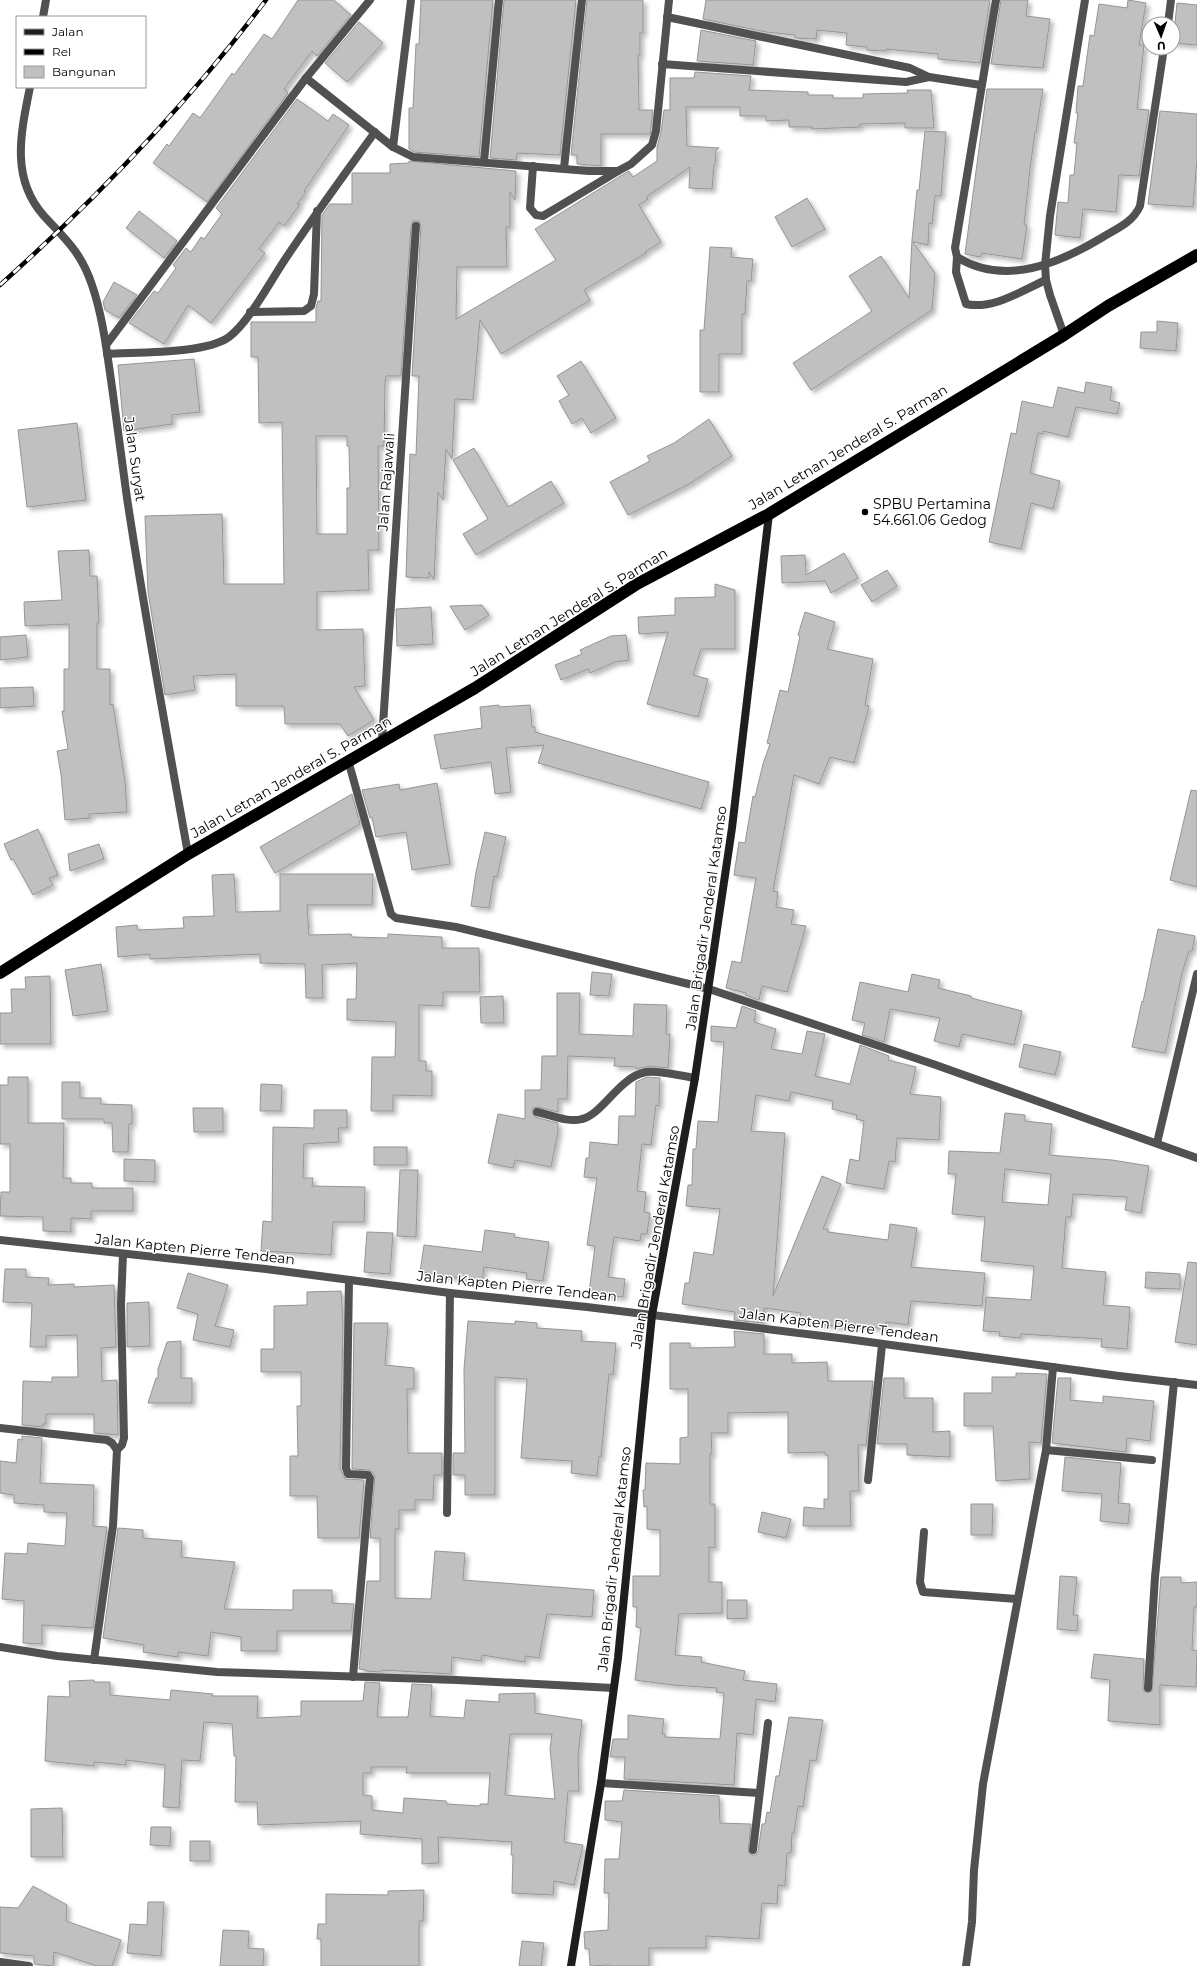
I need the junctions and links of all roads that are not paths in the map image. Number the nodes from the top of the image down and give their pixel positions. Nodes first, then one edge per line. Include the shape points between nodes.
1 (46, 0) edge
2 (370, 0) edge
3 (411, 0) edge
4 (499, 0) edge
5 (582, 0) edge
6 (669, 0) edge
7 (996, 0) edge
8 (1085, 0) edge
9 (1172, 0) edge
10 (43, 16) edge
11 (1169, 16) edge
12 (667, 17) junction
13 (1163, 56) edge
14 (662, 64) junction
15 (929, 77) junction
16 (306, 78) junction
17 (981, 85) junction
18 (30, 88) edge
19 (375, 132) junction
20 (392, 147) junction
21 (484, 162) junction
22 (533, 166) junction
23 (564, 168) junction
24 (618, 171) junction
25 (317, 211) junction
26 (416, 226) dead end
27 (1197, 255) edge
28 (957, 257) junction
29 (1045, 265) junction
30 (1046, 280) junction
31 (250, 312) junction
32 (1062, 330) junction
33 (106, 345) junction
34 (107, 354) junction
35 (769, 514) junction
36 (382, 740) junction
37 (348, 760) junction
38 (188, 854) junction
39 (0, 973) edge
40 (1197, 974) edge
41 (708, 989) junction
42 (1195, 992) edge
43 (695, 1078) junction
44 (537, 1112) dead end
45 (1157, 1143) junction
46 (1197, 1158) edge
47 (0, 1240) edge
48 (123, 1254) junction
49 (349, 1280) junction
50 (450, 1292) junction
51 (652, 1315) junction
52 (882, 1344) junction
53 (1053, 1367) junction
54 (1174, 1382) junction
55 (1197, 1385) edge
56 (0, 1428) edge
57 (117, 1450) junction
58 (1046, 1450) junction
59 (1152, 1460) dead end
60 (868, 1480) dead end
61 (446, 1514) dead end
62 (924, 1532) dead end
63 (1017, 1599) junction
64 (0, 1647) edge
65 (94, 1660) junction
66 (353, 1677) junction
67 (614, 1688) junction
68 (1148, 1688) dead end
69 (768, 1723) dead end
70 (601, 1783) junction
71 (759, 1793) junction
72 (752, 1850) dead end
73 (0, 1962) edge
74 (30, 1966) edge
75 (571, 1966) edge
76 (966, 1966) edge

1 - 10 street
2 - 16 street
3 - 20 street
4 - 21 street
5 - 23 street
6 - 12 street
7 - 17 street
8 - 29 street via 1051,208
9 - 11 street
12 - 14 street
12 - 15 street via 910,68
13 - 29 street via 1140,206 1136,216 1087,246
14 - 15 street via 906,82
14 - 24 street via 656,131 652,145 642,156
15 - 17 street
16 - 19 street
16 - 33 street
17 - 28 street via 955,248
18 - 33 street, Jalan Suryat via 20,140 22,172 30,196 44,216 78,253 92,284
19 - 20 street
19 - 25 street
20 - 21 street via 413,157
21 - 22 street
22 - 23 street
22 - 24 street via 530,208 543,216
23 - 24 street
25 - 31 street
25 - 31 street via 314,294 311,306 304,311
26 - 36 street, Jalan Rajawali
27 - 32 highway, Jalan Letnan Jenderal S. Parman
28 - 29 street via 994,271 1018,272
28 - 30 street via 956,272 966,304 988,306
29 - 30 street
30 - 32 street
31 - 34 street via 229,337 213,344 193,349
32 - 35 highway, Jalan Letnan Jenderal S. Parman
33 - 34 street, Jalan Suryat
34 - 38 street, Jalan Suryat via 142,597
35 - 36 highway, Jalan Letnan Jenderal S. Parman via 637,584 475,688
35 - 41 street, Jalan Brigadir Jenderal Katamso via 732,828
36 - 37 highway, Jalan Letnan Jenderal S. Parman
37 - 38 highway, Jalan Letnan Jenderal S. Parman
37 - 41 street via 393,915 401,920 456,927
38 - 39 highway, Jalan Letnan Jenderal S. Parman
40 - 42 street
41 - 43 street, Jalan Brigadir Jenderal Katamso
41 - 45 street via 933,1064
42 - 45 street
43 - 44 street via 648,1071 635,1076 583,1119 569,1120
43 - 51 street, Jalan Brigadir Jenderal Katamso
45 - 46 street
47 - 48 street, Jalan Kapten Pierre Tendean
48 - 49 street, Jalan Kapten Pierre Tendean
48 - 57 street via 120,1304 124,1438
49 - 50 street, Jalan Kapten Pierre Tendean
49 - 66 street via 346,1468 348,1474 368,1475 370,1478
50 - 51 street, Jalan Kapten Pierre Tendean
50 - 61 street
51 - 52 street, Jalan Kapten Pierre Tendean
51 - 67 street, Jalan Brigadir Jenderal Katamso
52 - 53 street, Jalan Kapten Pierre Tendean
52 - 60 street
53 - 54 street, Jalan Kapten Pierre Tendean
53 - 58 street
54 - 55 street, Jalan Kapten Pierre Tendean
54 - 68 street via 1155,1577
56 - 57 street via 107,1440
57 - 65 street via 113,1526
58 - 59 street
58 - 63 street
62 - 63 street via 920,1582 923,1592
63 - 76 street via 984,1784
64 - 65 street
65 - 66 street via 246,1674
66 - 67 street
67 - 70 street, Jalan Brigadir Jenderal Katamso
69 - 71 street
70 - 71 street
70 - 75 street, Jalan Brigadir Jenderal Katamso
71 - 72 street
73 - 74 street

